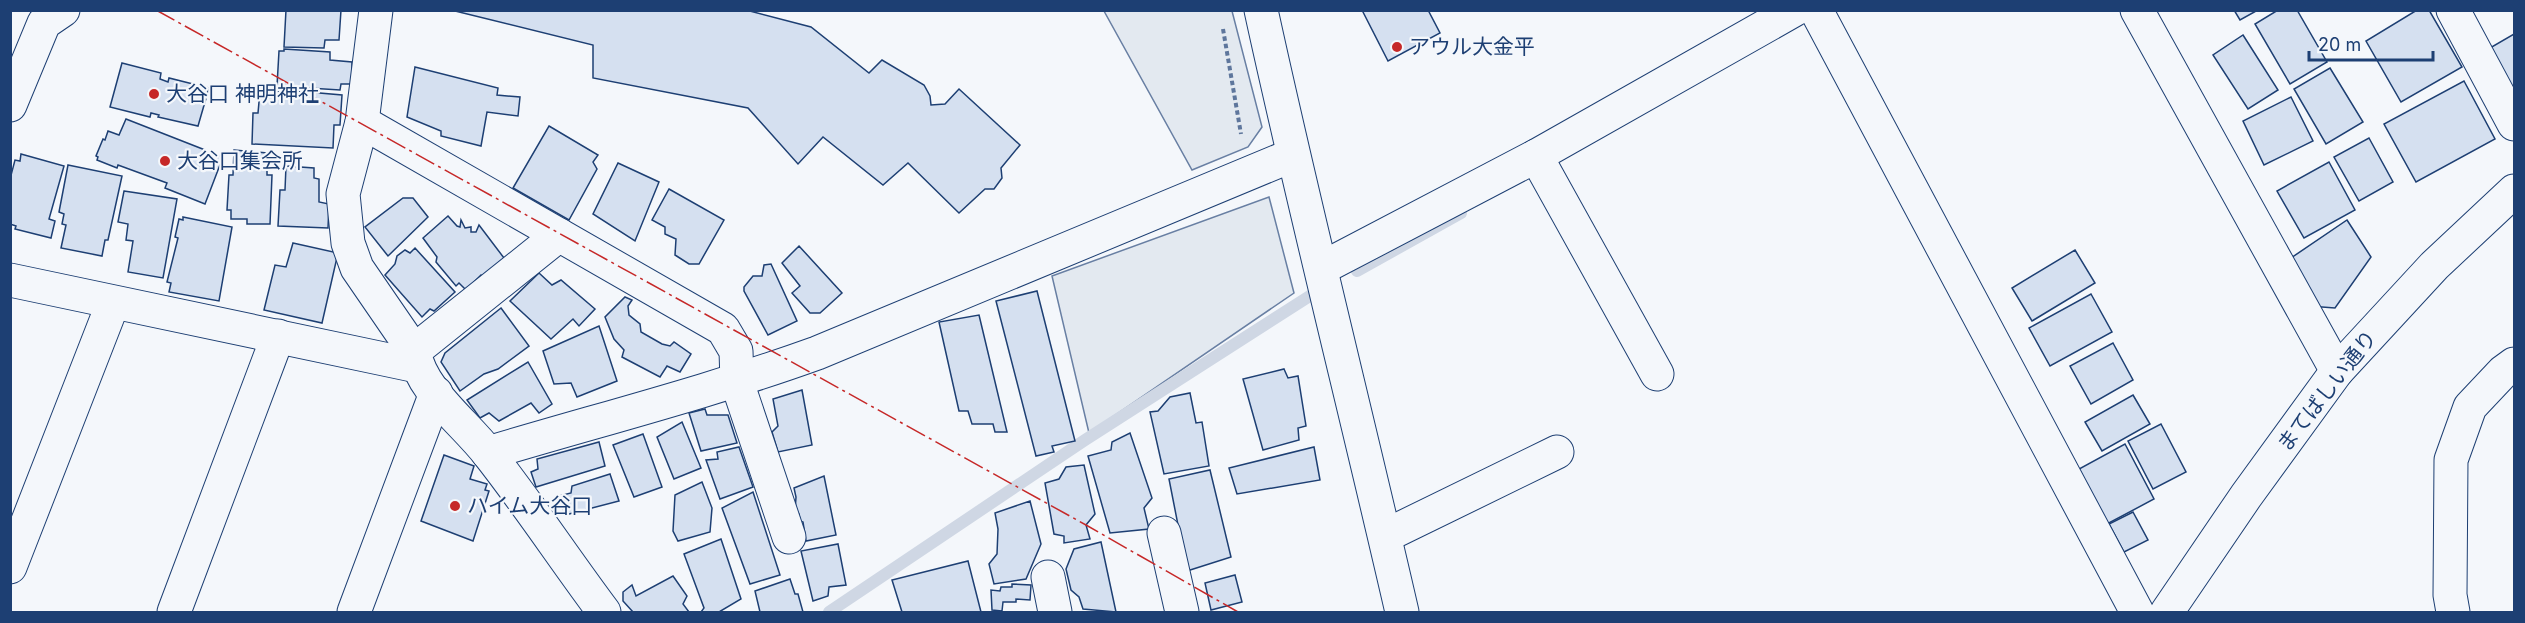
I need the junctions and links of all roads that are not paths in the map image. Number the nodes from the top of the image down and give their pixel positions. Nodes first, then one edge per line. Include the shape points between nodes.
1 (63, 10) edge
2 (376, 10) edge
3 (1261, 10) edge
4 (1794, 10) edge
5 (1815, 10) edge
6 (2137, 10) edge
7 (2453, 10) edge
8 (11, 103) edge
9 (362, 122) junction
10 (2514, 124) edge
11 (1293, 155) junction
12 (1536, 156) junction
13 (2514, 191) edge
14 (559, 235) junction
15 (1322, 268) junction
16 (10, 280) edge
17 (113, 303) junction
18 (278, 336) junction
19 (416, 358) junction
20 (2514, 364) edge
21 (2337, 371) junction
22 (1657, 374) dead end
23 (737, 382) junction
24 (436, 393) junction
25 (1557, 452) dead end
26 (488, 453) junction
27 (1164, 533) dead end
28 (1384, 536) junction
29 (789, 537) dead end
30 (10, 567) edge
31 (1048, 577) dead end
32 (174, 612) edge
33 (354, 612) edge
34 (604, 612) edge
35 (1055, 612) edge
36 (1182, 612) edge
37 (1402, 612) edge
38 (2136, 612) edge
39 (2167, 612) edge
40 (2453, 612) edge

1 - 8 street via 44,23
2 - 9 street
3 - 11 street
4 - 12 street
5 - 38 street
6 - 21 street
7 - 10 street
9 - 14 street
9 - 19 street via 343,194 348,243 357,268
11 - 15 street
11 - 23 street via 818,353
12 - 15 street
12 - 22 street
13 - 21 street, まてばしい通り via 2434,266
14 - 19 street
14 - 23 street via 723,329 736,351
15 - 28 street
16 - 17 street
17 - 18 street
17 - 30 street
18 - 19 street
18 - 32 street
19 - 24 street
20 - 40 street via 2470,407 2451,460
21 - 39 street, まてばしい通り
23 - 26 street
23 - 29 street
24 - 26 street
24 - 33 street
25 - 28 street
26 - 34 street
27 - 36 street
28 - 37 street
31 - 35 street

